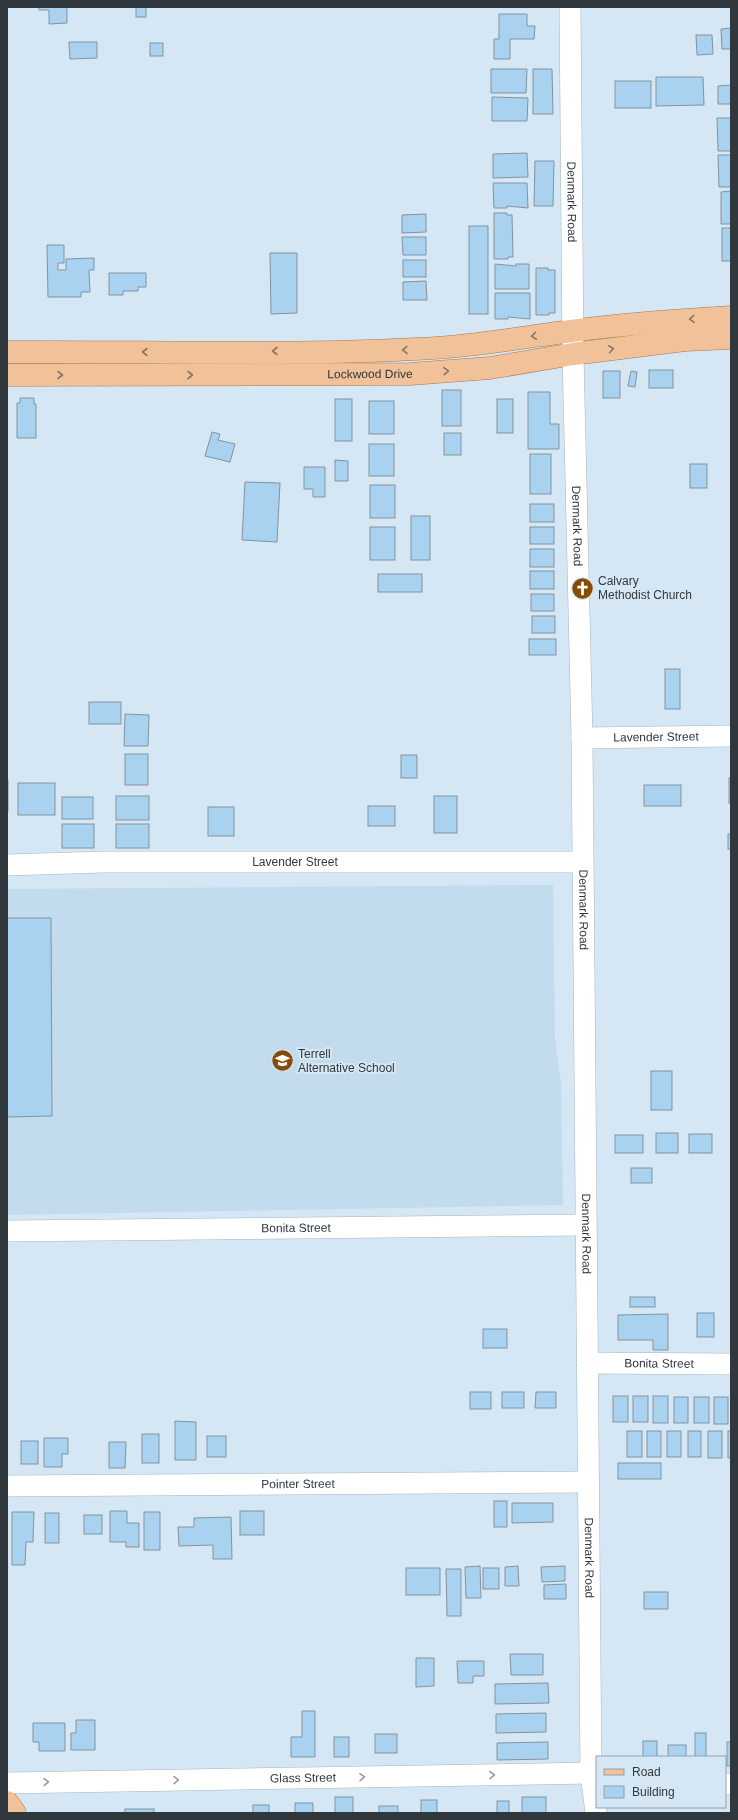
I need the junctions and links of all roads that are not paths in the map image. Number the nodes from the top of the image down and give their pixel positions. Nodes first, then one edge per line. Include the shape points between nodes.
1 (570, 7) edge
2 (731, 317) edge
3 (572, 331) junction
4 (731, 338) edge
5 (344, 351) junction
6 (16, 352) edge
7 (573, 354) junction
8 (344, 374) junction
9 (16, 375) edge
10 (731, 736) edge
11 (582, 738) junction
12 (582, 862) junction
13 (7, 865) edge
14 (585, 1225) junction
15 (7, 1232) edge
16 (587, 1363) junction
17 (731, 1364) edge
18 (589, 1482) junction
19 (7, 1486) edge
20 (594, 1776) edge
21 (7, 1783) edge
22 (7, 1802) edge
23 (15, 1813) edge
24 (596, 1813) edge

1 - 3 street, Denmark Road
2 -> 3 main road, Lockwood Drive
3 -> 5 main road, Lockwood Drive via 482,344
3 - 7 street, Denmark Road
7 -> 4 main road, Lockwood Drive via 685,340
5 -> 6 main road, Lockwood Drive
5 - 8 main road
6 - 9 main road
8 -> 7 main road, Lockwood Drive via 410,374 490,368
7 - 11 street, Denmark Road
9 -> 8 main road, Lockwood Drive
10 - 11 street, Lavender Street
11 - 12 street, Denmark Road
12 - 13 street, Lavender Street via 103,862
12 - 14 street, Denmark Road
14 - 15 street, Bonita Street
14 - 16 street, Denmark Road
16 - 17 street, Bonita Street
16 - 18 street, Denmark Road
18 - 19 street, Pointer Street
18 - 20 street, Denmark Road
21 -> 20 street, Glass Street
20 - 24 street, Denmark Road
22 - 23 main road

